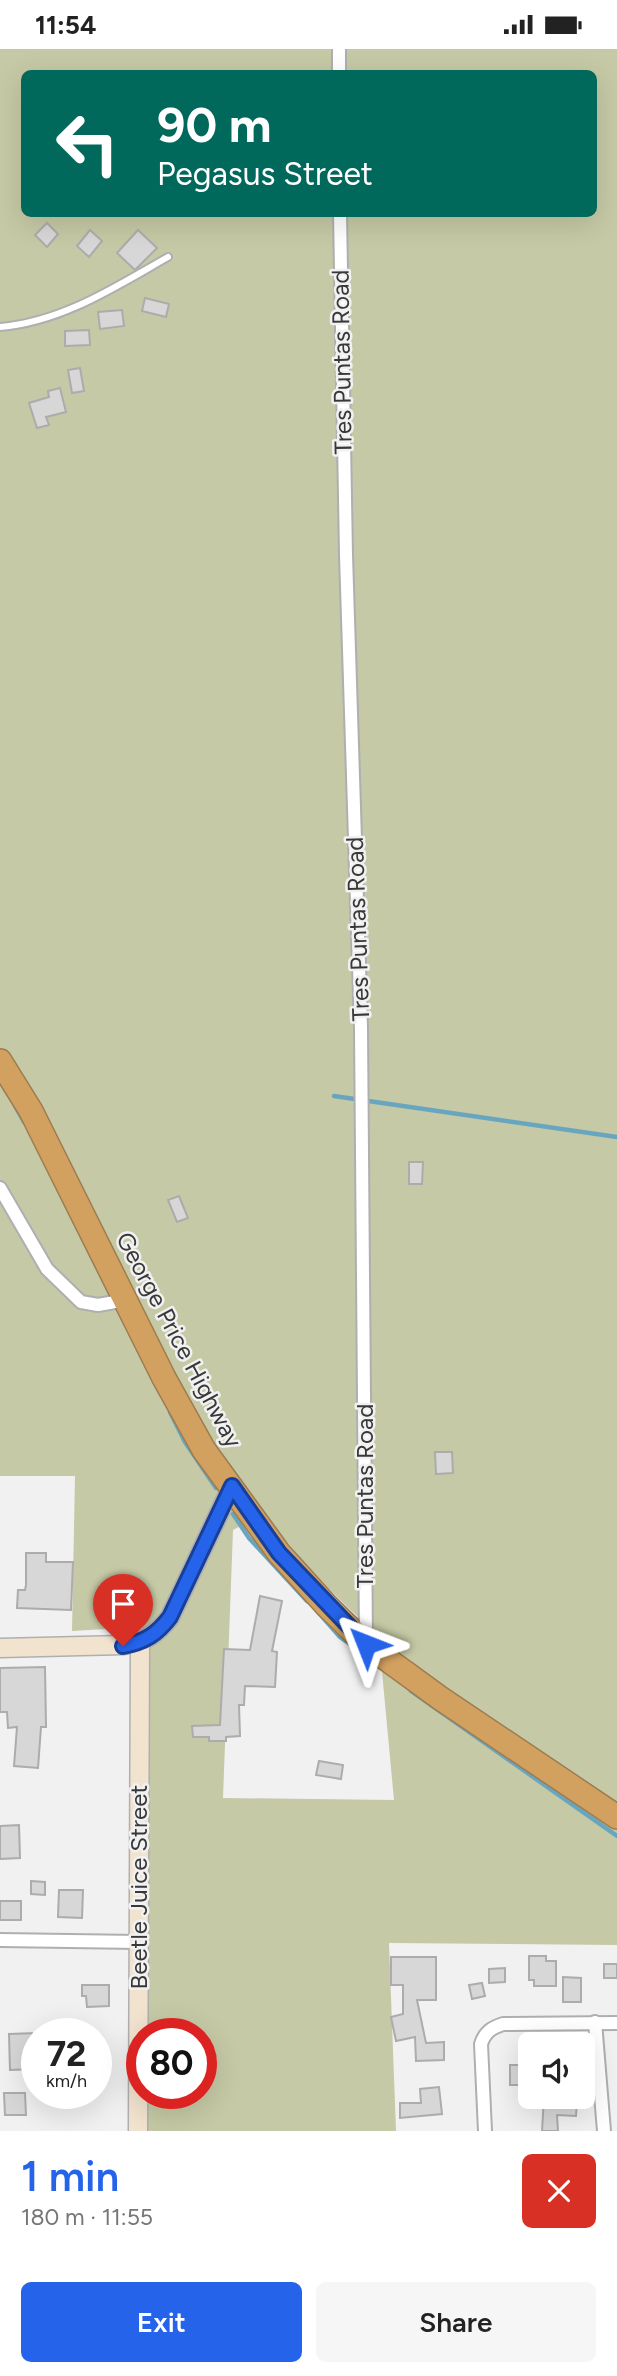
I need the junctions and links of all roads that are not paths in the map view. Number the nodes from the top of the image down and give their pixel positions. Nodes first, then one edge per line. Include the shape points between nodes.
1 (339, 49) edge
2 (339, 70) edge
3 (340, 217) edge
4 (168, 257) dead end
5 (0, 327) edge
6 (0, 1061) edge
7 (0, 1188) edge
8 (126, 1300) junction
9 (232, 1486) junction
10 (140, 1643) junction
11 (366, 1644) junction
12 (0, 1648) edge
13 (617, 1817) edge
14 (0, 1940) edge
15 (139, 1942) junction
16 (595, 2022) junction
17 (617, 2023) edge
18 (138, 2131) edge
19 (485, 2131) edge
20 (604, 2131) edge

1 - 2 street
3 - 11 street, Tres Puntas Road via 346,569 362,1029
4 - 5 lane via 73,309
6 - 8 highway, George Price Highway via 31,1111
7 - 8 street via 47,1269 81,1301 98,1305
8 - 9 highway, George Price Highway via 204,1450
9 - 10 street via 170,1617
9 - 11 highway, George Price Highway via 279,1553
10 - 12 street
10 - 15 street, Beetle Juice Street
11 - 13 highway, George Price Highway
14 - 15 street
15 - 18 street, Beetle Juice Street
16 - 17 street
16 - 19 street via 503,2024 484,2034
16 - 20 street

